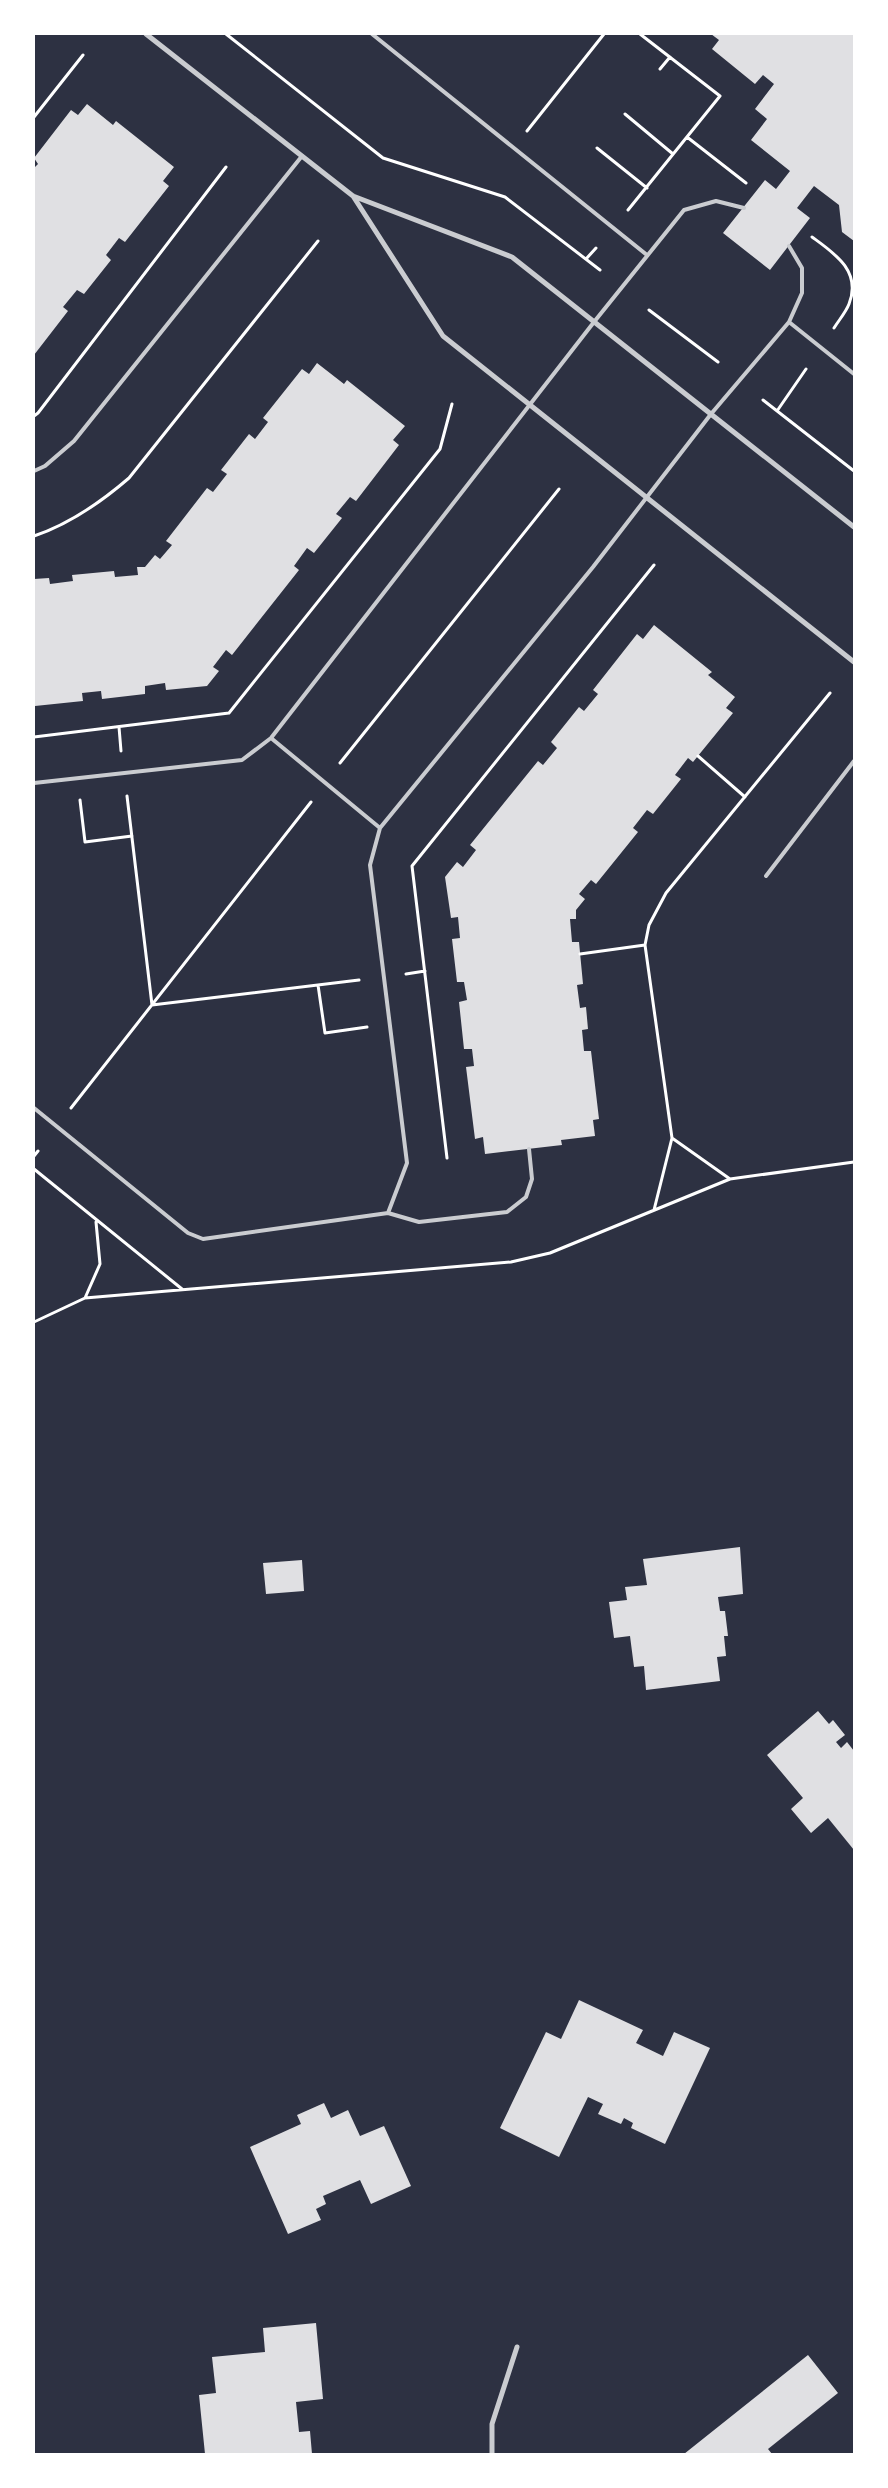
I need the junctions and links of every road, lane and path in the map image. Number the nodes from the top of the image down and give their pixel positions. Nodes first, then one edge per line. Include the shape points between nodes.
1 (146, 34) edge
2 (226, 34) edge
3 (372, 34) edge
4 (604, 34) edge
5 (640, 34) edge
6 (83, 55) dead end
7 (670, 57) junction
8 (660, 69) dead end
9 (625, 114) dead end
10 (34, 116) edge
11 (687, 137) junction
12 (514, 148) junction
13 (597, 148) dead end
14 (673, 154) junction
15 (302, 156) junction
16 (226, 167) dead end
17 (748, 185) dead end
18 (647, 188) junction
19 (353, 196) junction
20 (744, 208) dead end
21 (628, 210) dead end
22 (810, 235) dead end
23 (318, 241) dead end
24 (789, 246) dead end
25 (596, 248) dead end
26 (647, 254) junction
27 (586, 259) junction
28 (600, 270) dead end
29 (649, 310) dead end
30 (594, 322) junction
31 (789, 322) junction
32 (834, 328) dead end
33 (718, 362) dead end
34 (806, 369) dead end
35 (854, 374) edge
36 (763, 400) dead end
37 (452, 404) dead end
38 (529, 406) junction
39 (777, 410) junction
40 (710, 414) junction
41 (34, 416) edge
42 (854, 470) edge
43 (34, 471) edge
44 (559, 489) dead end
45 (646, 497) junction
46 (854, 527) edge
47 (34, 536) edge
48 (654, 565) dead end
49 (854, 662) edge
50 (830, 693) dead end
51 (119, 727) junction
52 (34, 737) edge
53 (271, 738) junction
54 (122, 752) dead end
55 (698, 756) dead end
56 (854, 761) edge
57 (340, 764) dead end
58 (77, 778) junction
59 (34, 783) edge
60 (127, 795) dead end
61 (745, 797) junction
62 (311, 802) dead end
63 (380, 828) junction
64 (132, 836) junction
65 (766, 876) dead end
66 (645, 945) junction
67 (580, 954) dead end
68 (425, 971) junction
69 (405, 974) dead end
70 (359, 980) dead end
71 (318, 984) junction
72 (152, 1005) junction
73 (390, 1024) junction
74 (34, 1108) edge
75 (68, 1112) dead end
76 (672, 1138) junction
77 (529, 1149) dead end
78 (38, 1151) dead end
79 (34, 1156) edge
80 (447, 1158) dead end
81 (854, 1162) edge
82 (34, 1169) edge
83 (730, 1178) junction
84 (654, 1210) junction
85 (388, 1213) junction
86 (96, 1221) junction
87 (182, 1289) junction
88 (85, 1298) junction
89 (34, 1322) edge
90 (518, 2347) dead end
91 (492, 2454) edge

1 - 15 street
2 - 27 path via 383,158 505,197
3 - 12 lane
4 - 12 path
5 - 7 path
6 - 10 path
7 - 8 path
7 - 11 path via 720,96
9 - 14 path
11 - 14 path
11 - 17 path
12 - 26 lane
13 - 18 path
14 - 18 path
15 - 19 street
15 - 43 lane via 74,441 45,466
16 - 41 path
18 - 21 path
19 - 30 street via 512,258
19 - 38 street via 443,336
20 - 26 lane via 716,201 684,210
22 - 32 path via 842,259 848,270 850,303
23 - 47 path via 129,478 103,500 57,529
24 - 31 lane via 802,268 802,294
25 - 27 path
26 - 30 lane
27 - 28 path
29 - 33 path
30 - 38 lane
30 - 40 street
31 - 35 lane
31 - 40 lane
34 - 39 path
36 - 39 path
37 - 51 path via 440,449 229,713
38 - 45 street
38 - 53 lane
39 - 42 path
40 - 45 lane
40 - 46 street
44 - 57 path
45 - 49 street
45 - 63 lane via 593,567
48 - 68 path via 412,866
50 - 61 path
51 - 52 path
51 - 54 path
53 - 58 lane via 242,760
53 - 63 lane
55 - 61 path
56 - 65 lane
58 - 59 lane
58 - 64 path via 85,842
60 - 64 path
61 - 66 path via 666,893 649,925
62 - 72 path
63 - 73 lane via 370,865
64 - 72 path
66 - 67 path
66 - 76 path
68 - 69 path
68 - 80 path
70 - 71 path
71 - 72 path
71 - 73 path via 325,1033
72 - 75 path
73 - 85 lane via 407,1163
74 - 85 lane via 188,1233 203,1239
76 - 83 path
76 - 84 path
77 - 85 lane via 532,1179 526,1198 507,1212 419,1222
78 - 79 path
81 - 83 path
82 - 86 path
83 - 84 path
84 - 87 path via 550,1253 512,1262
86 - 87 path
86 - 88 path via 100,1264
87 - 88 path
88 - 89 path
90 - 91 street via 492,2424

